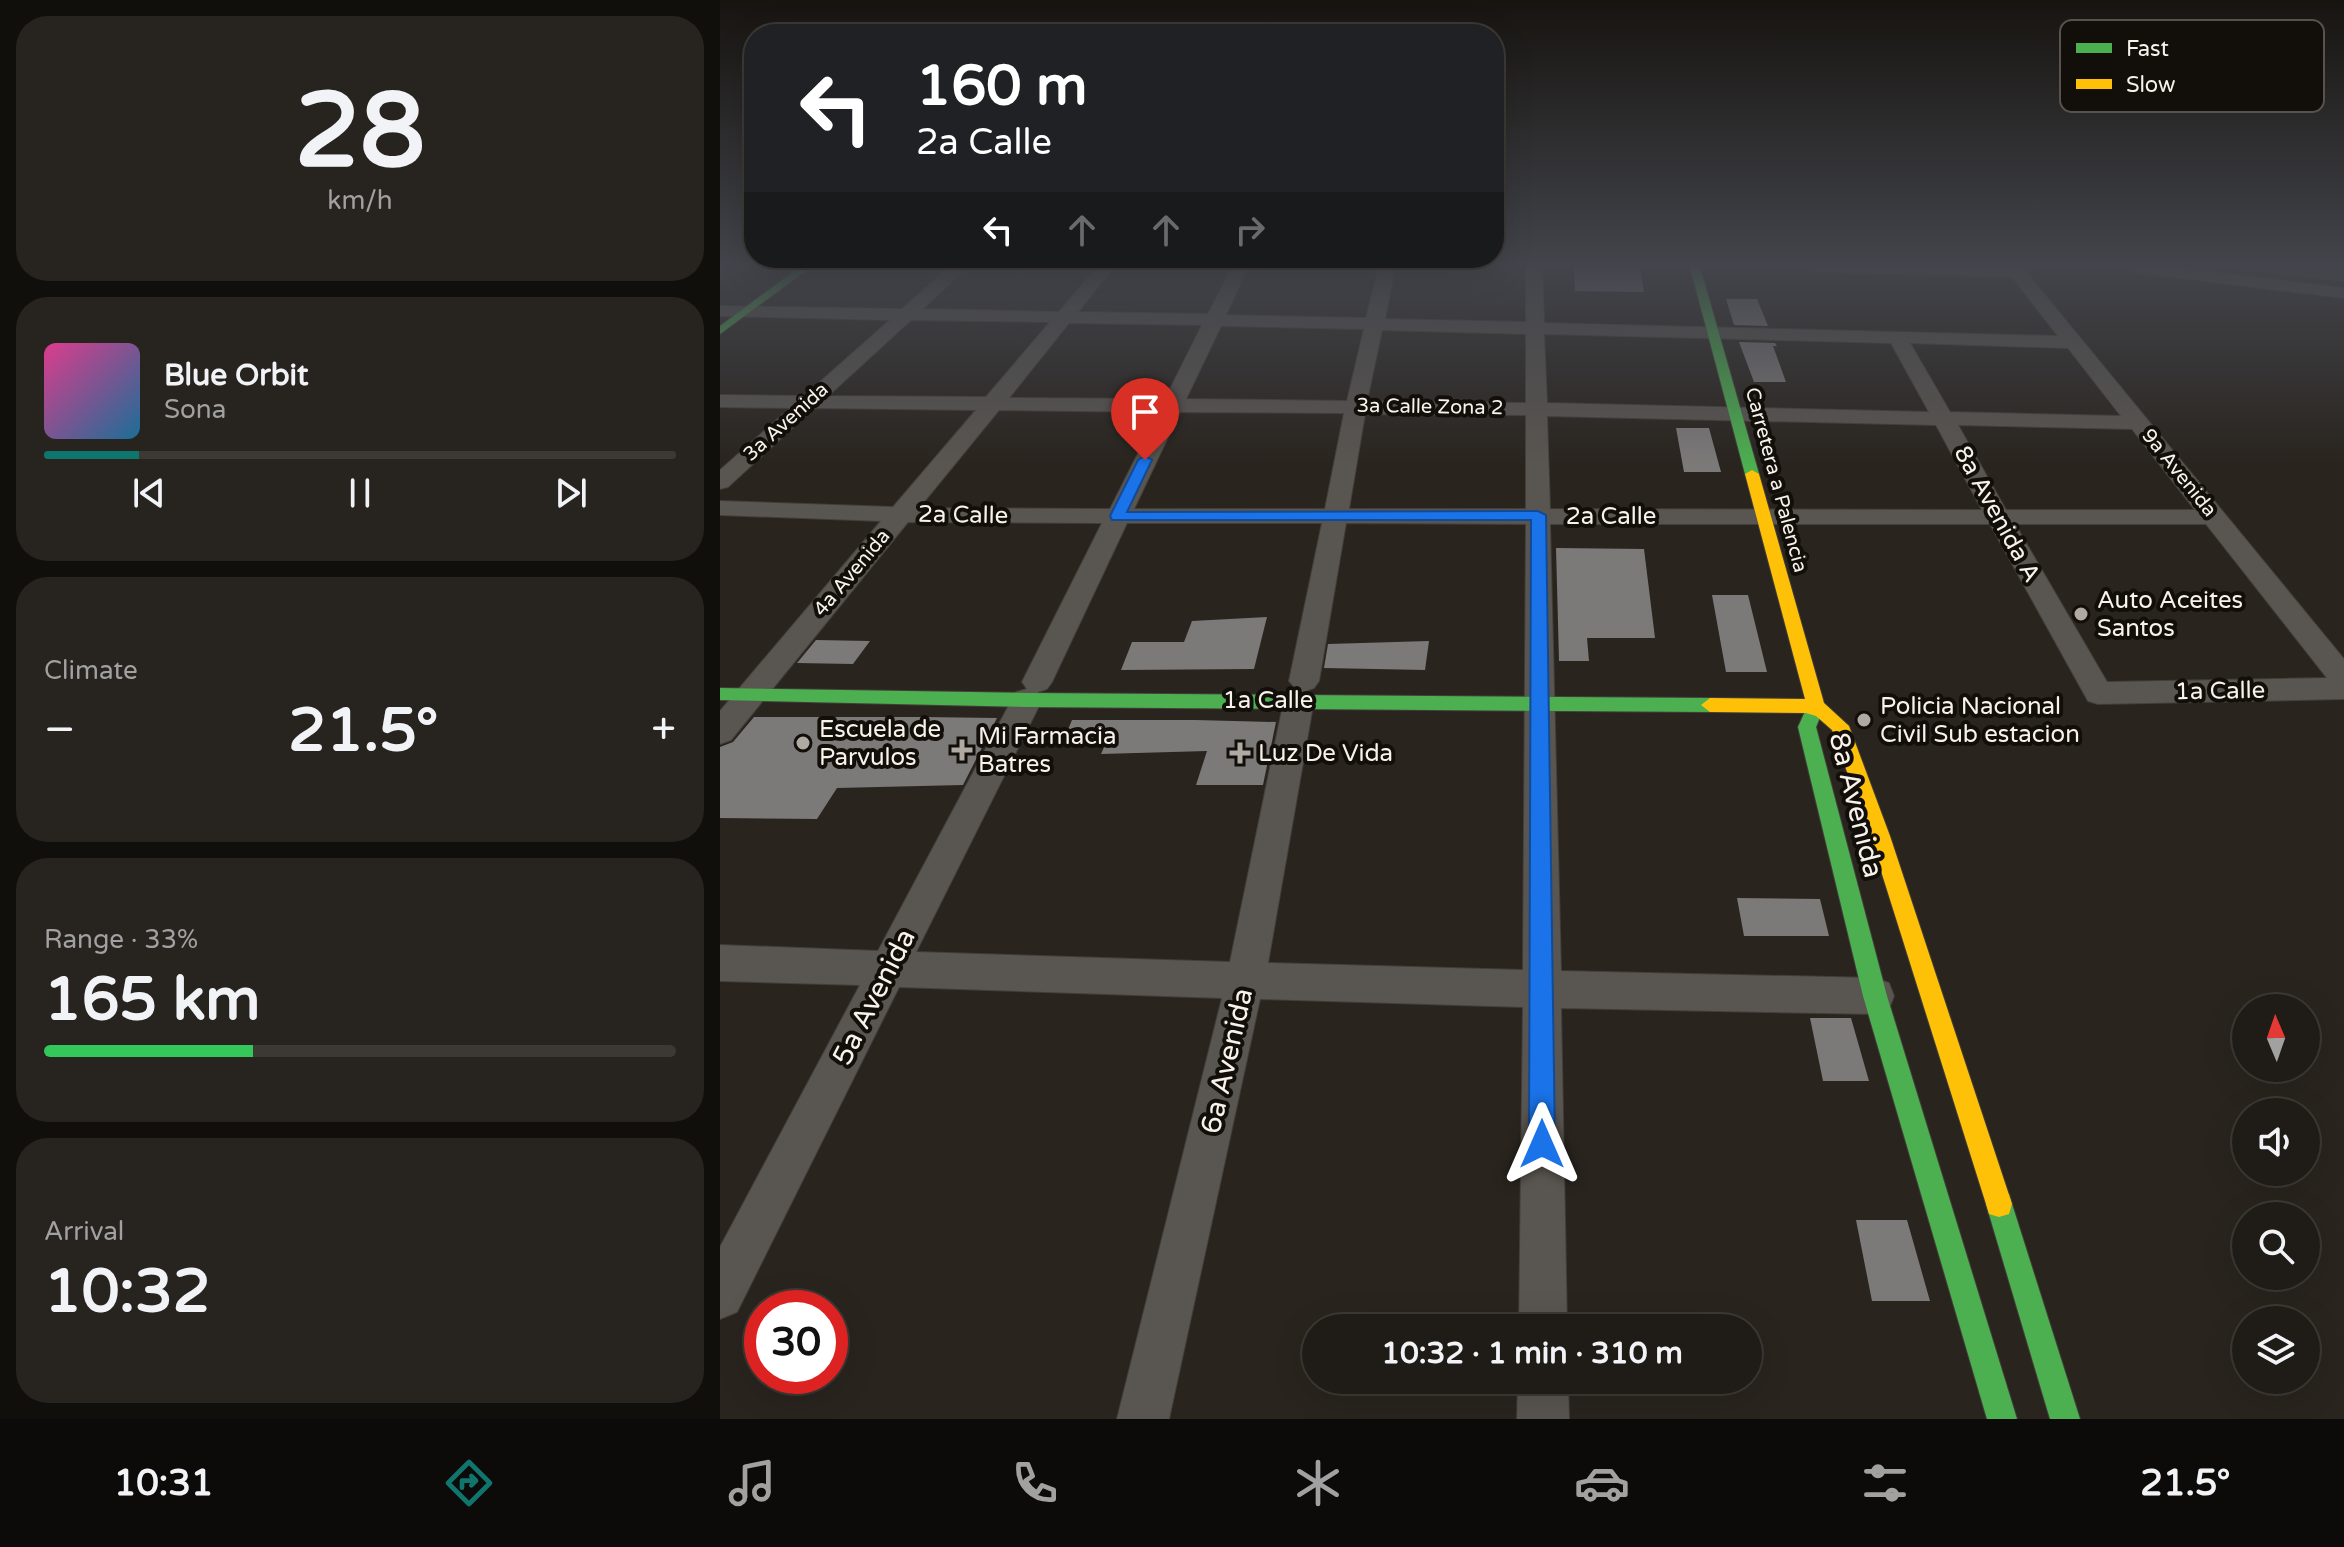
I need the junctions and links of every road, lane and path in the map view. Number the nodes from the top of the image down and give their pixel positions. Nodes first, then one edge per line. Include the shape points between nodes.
1 (885, 333) edge
2 (1051, 333) edge
3 (1208, 333) edge
4 (1371, 333) edge
5 (1533, 333) edge
6 (1713, 333) edge
7 (1780, 333) edge
8 (2067, 333) edge
9 (1897, 337) junction
10 (2074, 342) junction
11 (720, 401) edge
12 (809, 402) junction
13 (993, 404) junction
14 (1173, 404) junction
15 (1356, 406) junction
16 (1537, 409) junction
17 (1736, 415) junction
18 (1944, 419) junction
19 (2139, 423) junction
20 (720, 482) edge
21 (720, 508) edge
22 (900, 515) junction
23 (1538, 515) junction
24 (1117, 516) junction
25 (1764, 516) junction
26 (1336, 517) junction
27 (2000, 517) junction
28 (2215, 517) junction
29 (2344, 679) edge
30 (720, 681) edge
31 (1100, 682) dead end
32 (1302, 686) junction
33 (1540, 688) junction
34 (2344, 688) edge
35 (756, 689) junction
36 (1032, 691) junction
37 (2096, 692) joint
38 (720, 694) edge
39 (1816, 706) junction
40 (720, 732) edge
41 (720, 963) edge
42 (889, 969) junction
43 (1246, 978) junction
44 (1542, 991) junction
45 (1875, 996) junction
46 (720, 1295) edge
47 (1543, 1314) edge
48 (1543, 1394) edge
49 (1143, 1419) edge
50 (1543, 1419) edge
51 (2002, 1419) edge
52 (2065, 1419) edge

1 - 12 street, 3a Avenida
2 - 13 street, 4a Avenida
3 - 14 street, 5a Avenida
4 - 15 street, 6a Avenida
5 - 16 street
6 - 17 main road, Carretera a Palencia
7 - 9 street
8 - 10 street, 9a Avenida
9 - 10 street
9 - 18 street, 8a Avenida A
10 - 19 street, 9a Avenida
11 - 12 street, 3a Calle Zona 2
12 - 13 street, 3a Calle Zona 2
12 - 20 street, 3a Avenida
13 - 14 street, 3a Calle Zona 2
13 - 22 street, 4a Avenida
14 - 15 street, 3a Calle Zona 2
14 - 24 street, 5a Avenida
15 - 16 street, 3a Calle Zona 2
15 - 26 street, 6a Avenida
16 - 17 street, 3a Calle Zona 2
16 - 23 street
17 - 18 street, 3a Calle Zona 2
17 - 25 main road, Carretera a Palencia
18 - 19 street, 3a Calle Zona 2
18 - 27 street, 8a Avenida A
19 - 28 street, 9a Avenida
21 - 22 street, 2a Calle
22 - 24 street, 2a Calle
22 - 35 street, 4a Avenida
23 - 25 street, 2a Calle
23 - 26 street, 2a Calle
23 - 33 street
24 - 26 street, 2a Calle
24 - 36 street, 5a Avenida
25 - 27 street, 2a Calle
25 - 39 main road, Carretera a Palencia via 1802,686
26 - 32 street, 6a Avenida
27 - 28 street, 2a Calle
27 - 37 street, 8a Avenida A
28 - 29 street, 9a Avenida
30 - 35 main road, 1a Calle
31 - 36 main road, 1a Calle
32 - 33 main road, 1a Calle
32 - 36 main road, 1a Calle
32 - 43 street, 6a Avenida
33 - 39 main road, 1a Calle
33 - 44 street
34 - 37 street, 1a Calle
35 - 36 main road, 1a Calle
35 - 38 main road, 1a Calle
35 - 40 street, 4a Avenida
36 - 42 street, 5a Avenida
39 - 45 main road, 8a Avenida via 1807,727
39 - 52 main road, 8a Avenida via 1840,726 1880,836
41 - 42 street
42 - 43 street
42 - 46 street, 5a Avenida
43 - 44 street
43 - 49 street, 6a Avenida
44 - 45 street
44 - 47 street
45 - 51 main road, 8a Avenida
48 - 50 street

